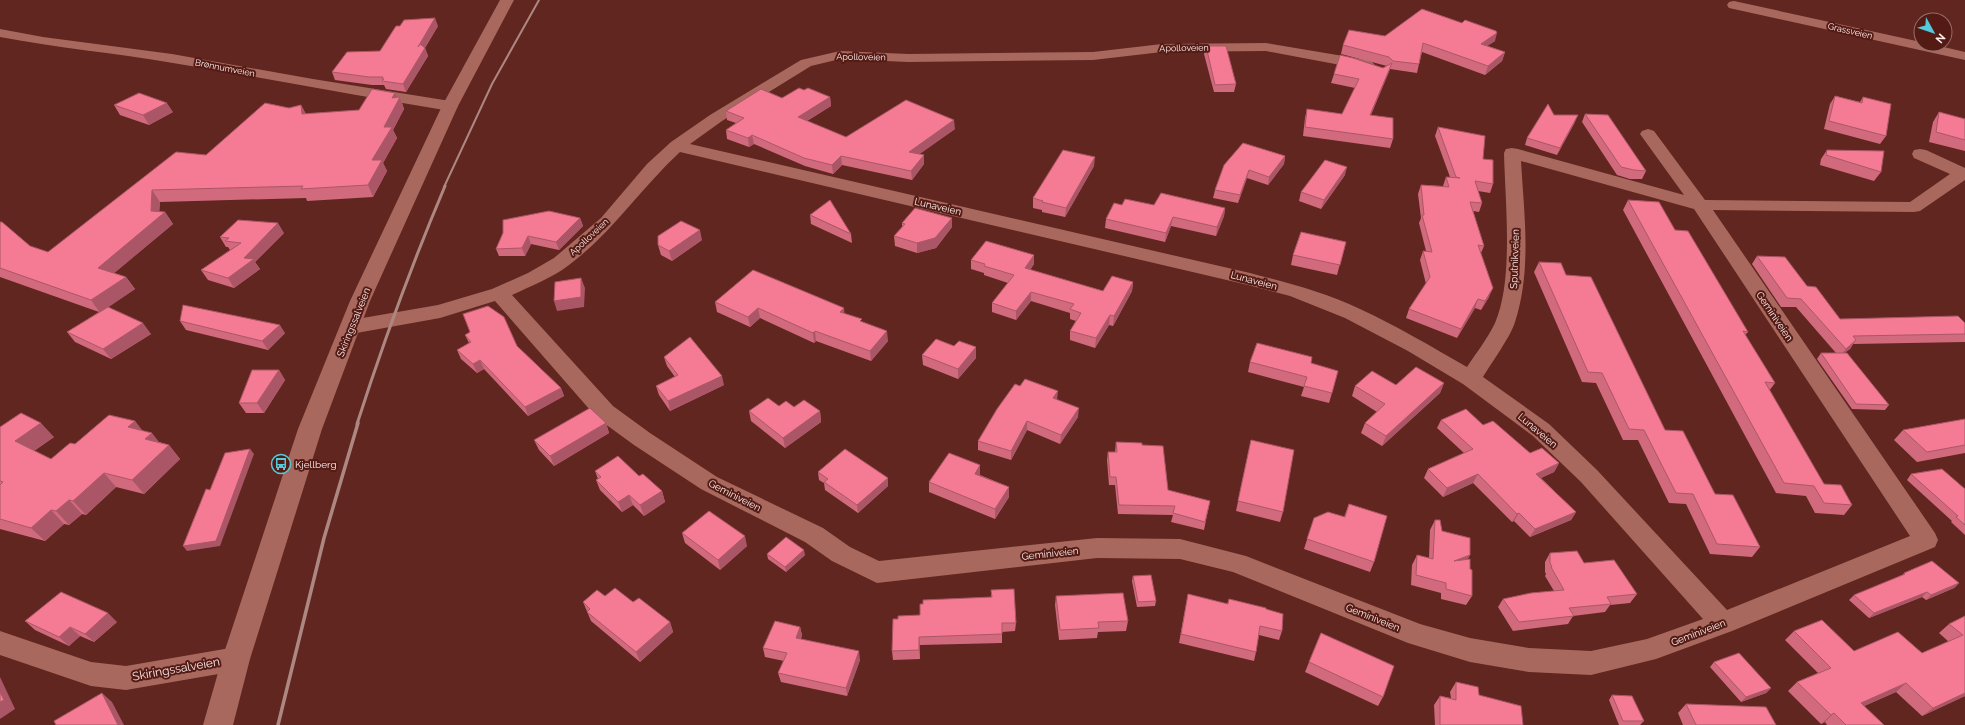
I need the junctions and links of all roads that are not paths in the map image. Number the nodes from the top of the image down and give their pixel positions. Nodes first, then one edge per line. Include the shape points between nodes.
1 (507, 0) edge
2 (1734, 5) dead end
3 (0, 33) edge
4 (1965, 56) edge
5 (1381, 70) edge
6 (450, 106) junction
7 (1648, 134) dead end
8 (677, 146) junction
9 (1920, 154) dead end
10 (1964, 174) edge
11 (1700, 205) junction
12 (499, 294) junction
13 (351, 327) junction
14 (1471, 379) junction
15 (1723, 623) junction
16 (0, 643) edge
17 (236, 659) junction
18 (218, 725) edge

1 - 6 main road, Skiringssalveien
2 - 4 street, Grassveien
3 - 6 street, Brønnumveien via 172,58
5 - 8 street, Apolloveien via 1353,61 1266,47 1162,48 1092,56 908,58 840,55 806,64 784,75
6 - 13 main road, Skiringssalveien via 360,301
7 - 11 street, Geminiveien
8 - 12 street, Apolloveien via 653,168 607,222 578,248 561,262
8 - 14 street, Lunaveien via 1297,292 1352,314 1415,346
9 - 10 street
10 - 11 street via 1914,207
11 - 14 street, Sputnikveien via 1512,153 1516,247 1514,287 1505,323
11 - 15 street, Geminiveien via 1926,540
12 - 13 street, Apolloveien via 440,311
12 - 15 street, Geminiveien via 605,412 709,483 814,535 841,554 877,572 1097,548 1180,549 1237,563 1417,635 1470,650 1529,660 1591,663 1647,651
13 - 17 main road, Skiringssalveien via 310,429
14 - 15 street, Lunaveien via 1541,430 1589,476
16 - 17 street, Skiringssalveien via 91,674 126,678
17 - 18 main road, Skiringssalveien

